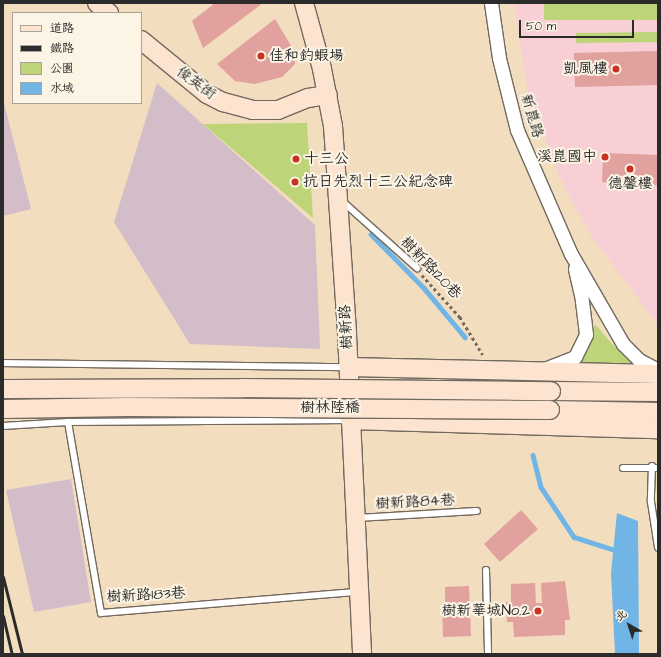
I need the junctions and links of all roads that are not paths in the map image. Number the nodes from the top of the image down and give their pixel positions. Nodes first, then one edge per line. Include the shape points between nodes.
1 (96, 3) edge
2 (304, 3) edge
3 (491, 3) edge
4 (108, 12) edge
5 (142, 41) edge
6 (328, 94) junction
7 (337, 196) junction
8 (571, 254) junction
9 (417, 268) road end
10 (3, 363) edge
11 (348, 367) junction
12 (658, 370) edge
13 (539, 371) junction
14 (658, 374) edge
15 (3, 389) edge
16 (658, 392) edge
17 (3, 409) edge
18 (658, 412) edge
19 (350, 420) junction
20 (68, 422) junction
21 (3, 426) edge
22 (658, 429) edge
23 (655, 467) edge
24 (623, 468) dead end
25 (477, 511) dead end
26 (355, 518) junction
27 (658, 547) edge
28 (486, 570) dead end
29 (358, 592) junction
30 (362, 654) edge
31 (488, 654) edge

1 - 4 main road
2 - 6 main road, 樹新路
3 - 8 street, 新崑路 via 499,58 517,130
5 - 6 main road, 俊英街 via 207,94 223,102 254,110 278,110 308,98
6 - 7 main road, 樹新路 via 333,126
7 - 9 lane, 樹新路120巷
7 - 11 main road, 樹新路
8 - 12 street, 新崑路 via 624,344 639,360
8 - 13 street, 新崑路 via 582,295 586,334 575,357
10 - 11 lane
11 - 13 main road
11 - 19 main road, 樹新路
13 - 14 main road
15 - 16 main road, 樹林陸橋, bridge via 243,388
17 - 18 main road, 樹林陸橋, bridge via 128,407
19 - 20 lane
19 - 22 main road
19 - 26 main road, 樹新路
20 - 21 lane
20 - 29 lane, 樹新路183巷 via 101,613
23 - 24 lane
23 - 27 lane via 651,502
25 - 26 lane, 樹新路84巷
26 - 29 main road, 樹新路
28 - 31 lane
29 - 30 main road, 樹新路

